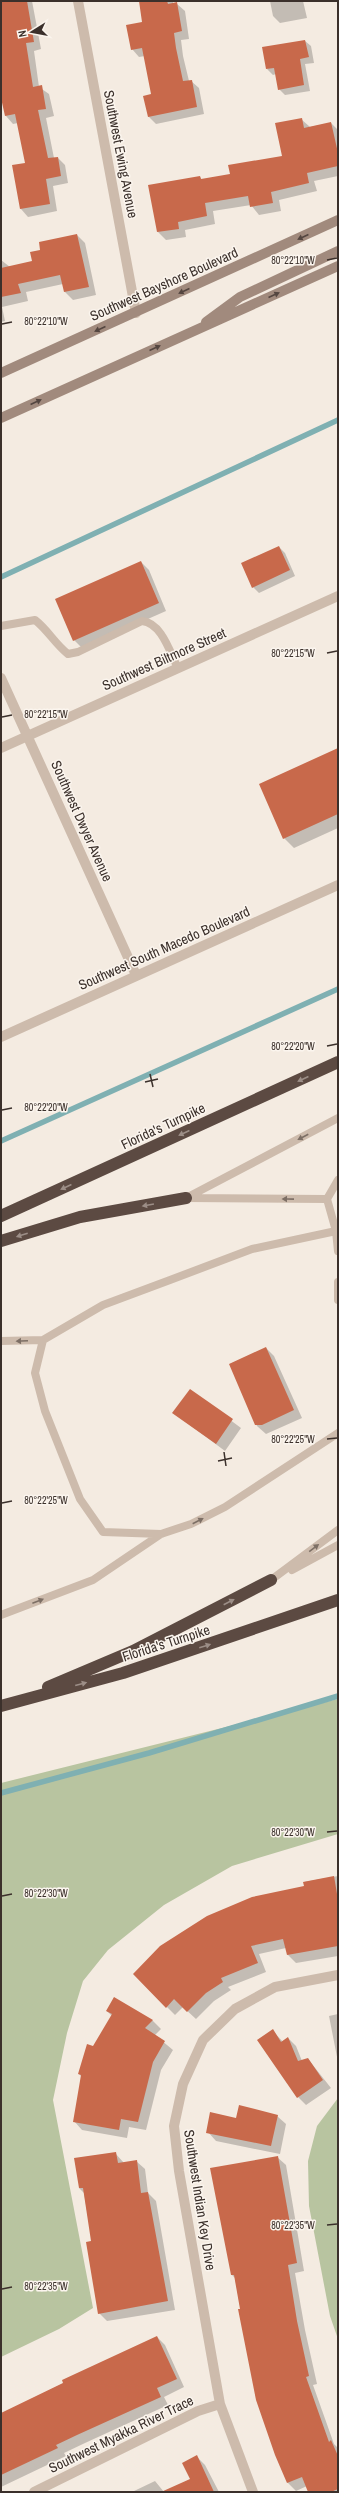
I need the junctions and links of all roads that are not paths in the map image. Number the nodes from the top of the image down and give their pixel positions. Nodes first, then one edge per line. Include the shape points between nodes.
1 (78, 1) edge
2 (338, 220) edge
3 (338, 251) edge
4 (338, 266) edge
5 (136, 313) junction
6 (202, 327) junction
7 (1, 373) edge
8 (1, 418) edge
9 (338, 596) edge
10 (1, 626) edge
11 (178, 668) junction
12 (1, 678) edge
13 (28, 736) junction
14 (1, 748) edge
15 (338, 885) edge
16 (136, 975) junction
17 (1, 1037) edge
18 (338, 1062) edge
19 (338, 1118) edge
20 (338, 1180) edge
21 (186, 1198) junction
22 (327, 1199) junction
23 (1, 1216) edge
24 (336, 1231) junction
25 (1, 1242) edge
26 (338, 1251) edge
27 (338, 1282) edge
28 (338, 1300) edge
29 (44, 1340) junction
30 (1, 1341) edge
31 (338, 1433) edge
32 (338, 1530) edge
33 (161, 1534) junction
34 (338, 1545) edge
35 (271, 1580) junction
36 (338, 1600) edge
37 (1, 1615) edge
38 (2, 1706) edge
39 (338, 1975) edge
40 (220, 2404) junction
41 (34, 2492) edge
42 (254, 2492) edge

1 - 5 street, Southwest Ewing Avenue
2 -> 5 main road, Southwest Bayshore Boulevard
3 - 6 main road via 240,297 210,317
6 -> 4 main road
5 -> 7 main road, Southwest Bayshore Boulevard
8 -> 6 main road
9 - 11 street, Southwest Biltmore Street
10 - 11 lane via 35,620 68,654 78,652 142,621 147,622 155,626 162,635
11 - 13 street, Southwest Biltmore Street
12 - 13 street, Southwest Dwyer Avenue
13 - 14 street, Southwest Biltmore Street
13 - 16 street, Southwest Dwyer Avenue
15 - 16 street, Southwest South Macedo Boulevard
16 - 17 street, Southwest South Macedo Boulevard
18 -> 23 highway, Florida's Turnpike
19 -> 21 lane
20 - 22 lane
22 -> 21 lane
21 -> 25 highway via 80,1217
22 - 24 lane
24 - 26 lane
24 - 29 lane via 252,1249 103,1305
27 - 28 lane
29 -> 30 lane
29 - 33 lane via 35,1373 46,1411 80,1499 103,1532
33 -> 31 lane via 191,1524 225,1507
35 -> 32 lane
37 -> 33 lane via 93,1580
34 - 35 lane
38 -> 35 highway via 134,1651
38 -> 36 highway, Florida's Turnpike via 123,1673
39 - 40 street, Southwest Indian Key Drive via 275,1987 235,2009 203,2040 183,2084 174,2126 178,2164
40 - 41 street, Southwest Myakka River Trace via 198,2411
40 - 42 street, Southwest Indian Key Drive

